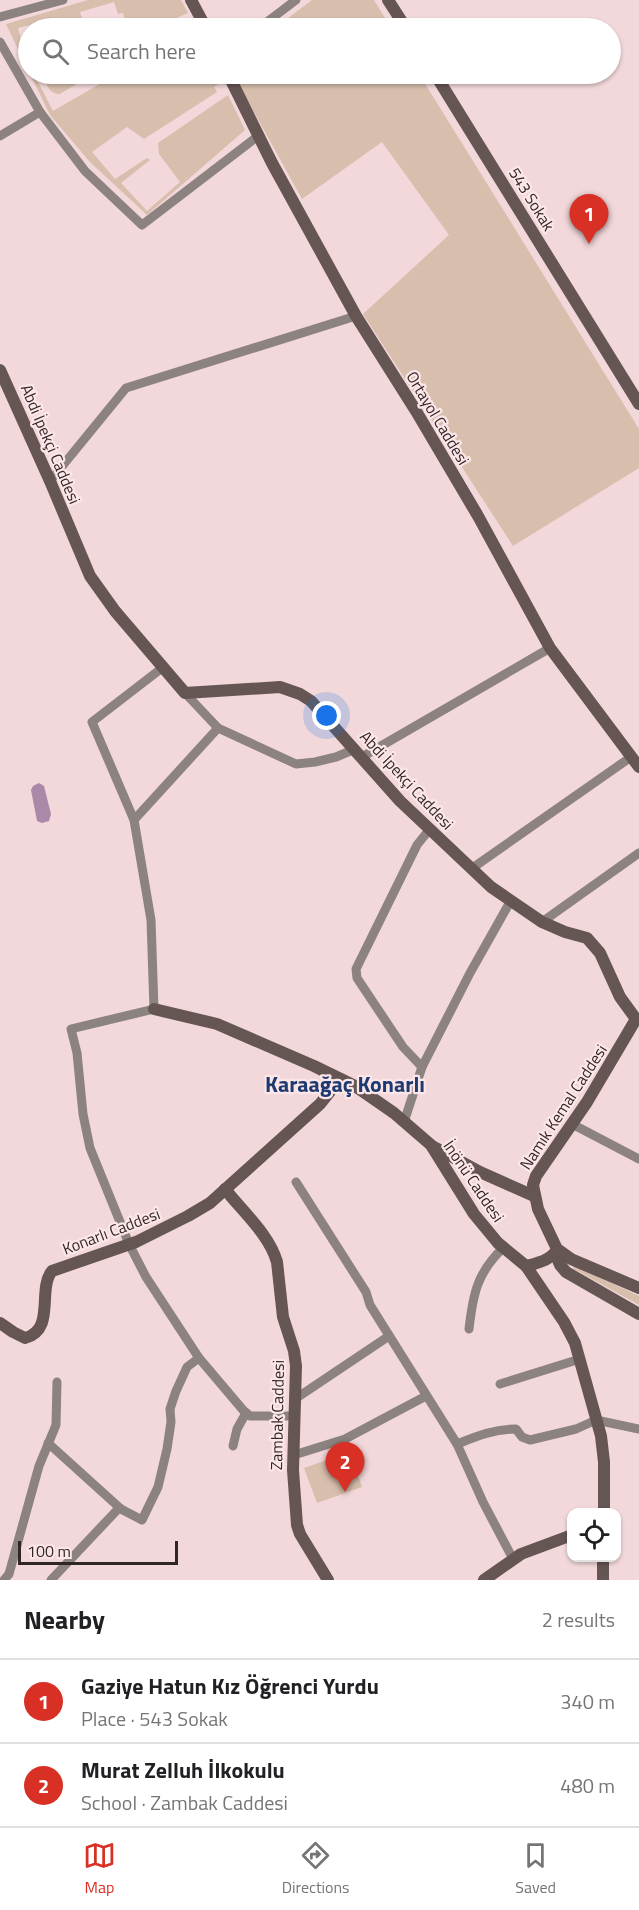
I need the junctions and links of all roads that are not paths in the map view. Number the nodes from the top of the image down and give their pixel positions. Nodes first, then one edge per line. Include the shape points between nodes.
1 (63, 0) edge
2 (191, 0) edge
3 (296, 0) edge
4 (388, 0) edge
5 (0, 17) edge
6 (201, 18) edge
7 (272, 18) edge
8 (400, 18) edge
9 (0, 42) edge
10 (18, 74) edge
11 (24, 84) edge
12 (233, 84) edge
13 (441, 84) edge
14 (40, 112) junction
15 (0, 136) edge
16 (258, 136) junction
17 (356, 316) junction
18 (0, 370) edge
19 (639, 404) edge
20 (50, 480) junction
21 (550, 648) junction
22 (162, 668) junction
23 (185, 693) junction
24 (218, 728) junction
25 (358, 753) junction
26 (636, 762) edge
27 (134, 820) junction
28 (429, 830) junction
29 (639, 853) edge
30 (471, 868) junction
31 (510, 902) junction
32 (542, 922) junction
33 (154, 1009) junction
34 (638, 1017) edge
35 (422, 1067) junction
36 (340, 1079) junction
37 (404, 1122) junction
38 (572, 1124) junction
39 (431, 1145) junction
40 (639, 1159) edge
41 (296, 1182) dead end
42 (225, 1190) junction
43 (534, 1196) junction
44 (129, 1244) junction
45 (503, 1248) junction
46 (556, 1251) junction
47 (526, 1266) junction
48 (639, 1288) edge
49 (639, 1314) edge
50 (0, 1323) edge
51 (469, 1329) dead end
52 (390, 1336) junction
53 (199, 1358) junction
54 (580, 1359) junction
55 (57, 1382) dead end
56 (500, 1384) dead end
57 (426, 1396) junction
58 (295, 1399) junction
59 (246, 1413) junction
60 (294, 1416) junction
61 (596, 1420) junction
62 (639, 1429) edge
63 (48, 1443) junction
64 (456, 1444) junction
65 (233, 1446) dead end
66 (294, 1455) junction
67 (604, 1508) edge
68 (121, 1509) junction
69 (567, 1536) edge
70 (513, 1559) junction
71 (603, 1562) edge
72 (4, 1580) edge
73 (51, 1580) edge
74 (328, 1580) edge
75 (484, 1580) edge
76 (603, 1580) edge

1 - 5 street
2 - 6 street
3 - 7 street
4 - 8 street
9 - 10 street
11 - 14 street
12 - 16 street, Ortayol Caddesi
13 - 19 street, 543 Sokak
14 - 15 street
14 - 16 street via 85,171 142,225
16 - 17 street, Ortayol Caddesi
17 - 20 street via 126,388
17 - 21 street, Ortayol Caddesi via 416,411
18 - 20 street, Abdi İpekçi Caddesi
20 - 22 street, Abdi İpekçi Caddesi via 90,576
21 - 25 street
21 - 26 street, Ortayol Caddesi
22 - 23 street, Abdi İpekçi Caddesi
22 - 27 street via 92,722
23 - 24 street
23 - 25 street, Abdi İpekçi Caddesi via 289,689 311,701
24 - 25 street via 296,764
24 - 27 street
25 - 28 street, Abdi İpekçi Caddesi
26 - 30 street
27 - 33 street via 151,920
28 - 30 street, Abdi İpekçi Caddesi
28 - 35 street via 417,844 356,969 357,978 403,1047
29 - 32 street
30 - 31 street, Abdi İpekçi Caddesi
31 - 32 street, Abdi İpekçi Caddesi
31 - 35 street
32 - 34 street, Abdi İpekçi Caddesi via 587,938 600,954 620,997
33 - 36 street, İnönü Caddesi via 217,1024
33 - 44 street via 71,1029 90,1148
34 - 38 street, Namık Kemal Caddesi
35 - 37 street
36 - 37 street, İnönü Caddesi via 379,1101
36 - 42 street, Konarlı Caddesi via 320,1104
37 - 39 street, İnönü Caddesi
38 - 40 street
38 - 43 street, Namık Kemal Caddesi via 536,1176
39 - 43 street
39 - 45 street, İnönü Caddesi via 462,1198
41 - 52 street
42 - 44 street, Konarlı Caddesi via 188,1216
42 - 58 street, Zambak Caddesi via 274,1253 283,1317 294,1351
43 - 46 street, Namık Kemal Caddesi
44 - 50 street, Konarlı Caddesi via 52,1272 43,1319 34,1334 25,1338
44 - 53 street
45 - 47 street, İnönü Caddesi
45 - 51 street via 478,1280
46 - 47 street
46 - 48 street
46 - 49 street, Namık Kemal Caddesi via 566,1272
47 - 54 street, İnönü Caddesi via 570,1332
52 - 57 street
52 - 58 street
53 - 59 street
53 - 68 street via 187,1367 176,1390 158,1487 142,1520
54 - 56 street
54 - 61 street, İnönü Caddesi
55 - 63 street via 56,1425
57 - 64 street
57 - 66 street via 345,1439
58 - 60 street, Zambak Caddesi
59 - 60 street
59 - 65 street
60 - 66 street, Zambak Caddesi
61 - 62 street
61 - 64 street via 530,1440 516,1429 505,1429 484,1432
61 - 67 street, İnönü Caddesi via 602,1436
63 - 68 street
63 - 72 street via 9,1575
64 - 70 street
66 - 74 street, Zambak Caddesi via 297,1525
68 - 73 street
69 - 70 street
70 - 75 street
71 - 76 street

